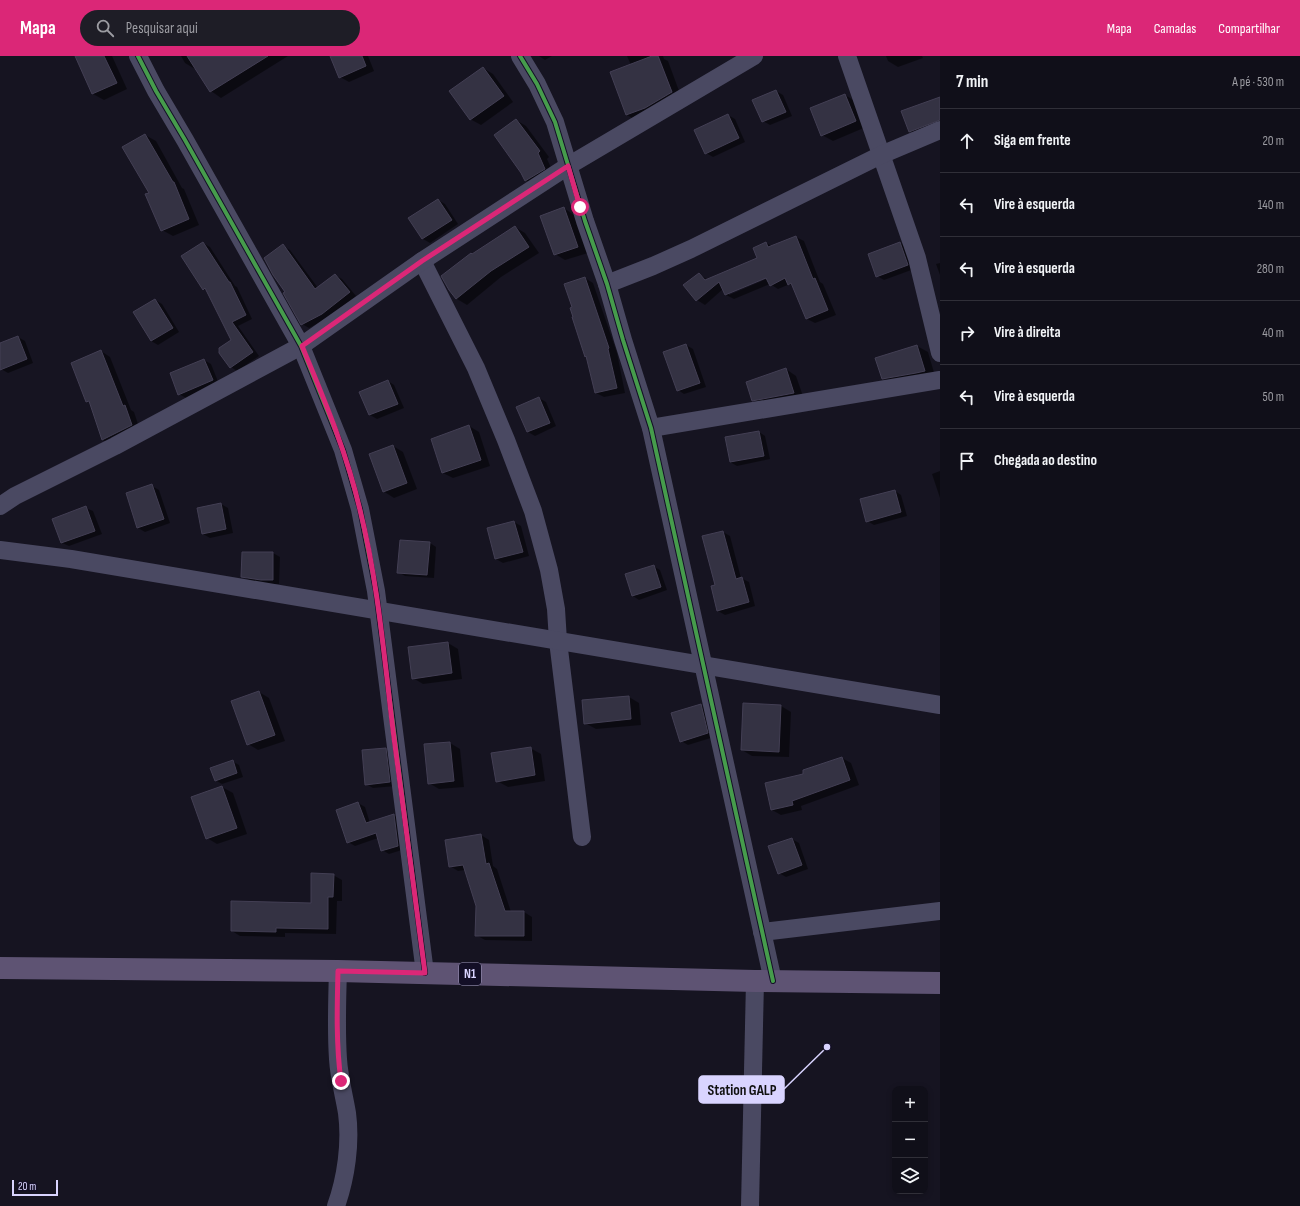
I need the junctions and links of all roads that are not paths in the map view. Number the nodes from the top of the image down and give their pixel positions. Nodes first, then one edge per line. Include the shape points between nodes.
1 (138, 56) edge
2 (520, 56) edge
3 (754, 56) edge
4 (847, 56) edge
5 (940, 130) edge
6 (881, 155) junction
7 (568, 166) junction
8 (422, 261) junction
9 (607, 284) junction
10 (302, 346) junction
11 (940, 353) edge
12 (940, 380) edge
13 (652, 428) junction
14 (0, 506) edge
15 (0, 550) edge
16 (379, 611) junction
17 (558, 641) junction
18 (704, 666) junction
19 (940, 706) edge
20 (582, 837) dead end
21 (940, 911) edge
22 (762, 932) junction
23 (0, 968) edge
24 (338, 971) junction
25 (425, 973) junction
26 (764, 981) junction
27 (940, 983) edge
28 (336, 1206) edge
29 (750, 1206) edge

1 - 10 street via 156,92
2 - 7 street via 555,122
3 - 7 street
4 - 6 street
5 - 6 street
6 - 9 street via 690,250
6 - 11 street via 916,258
7 - 8 street
7 - 9 street
8 - 10 street
8 - 17 street via 476,368 533,512 549,570 556,609
9 - 13 street
10 - 14 street
10 - 16 street via 342,450 360,509
12 - 13 street
13 - 18 street
15 - 16 street via 79,560
16 - 17 street
16 - 25 street
17 - 18 street
17 - 20 street
18 - 19 street
18 - 22 street
21 - 22 street
22 - 26 street
23 - 24 main road, N1
24 - 25 main road, N1
24 - 28 street via 338,1061 347,1115 347,1142 346,1170
25 - 26 main road, N1
26 - 27 main road, N1
26 - 29 street

